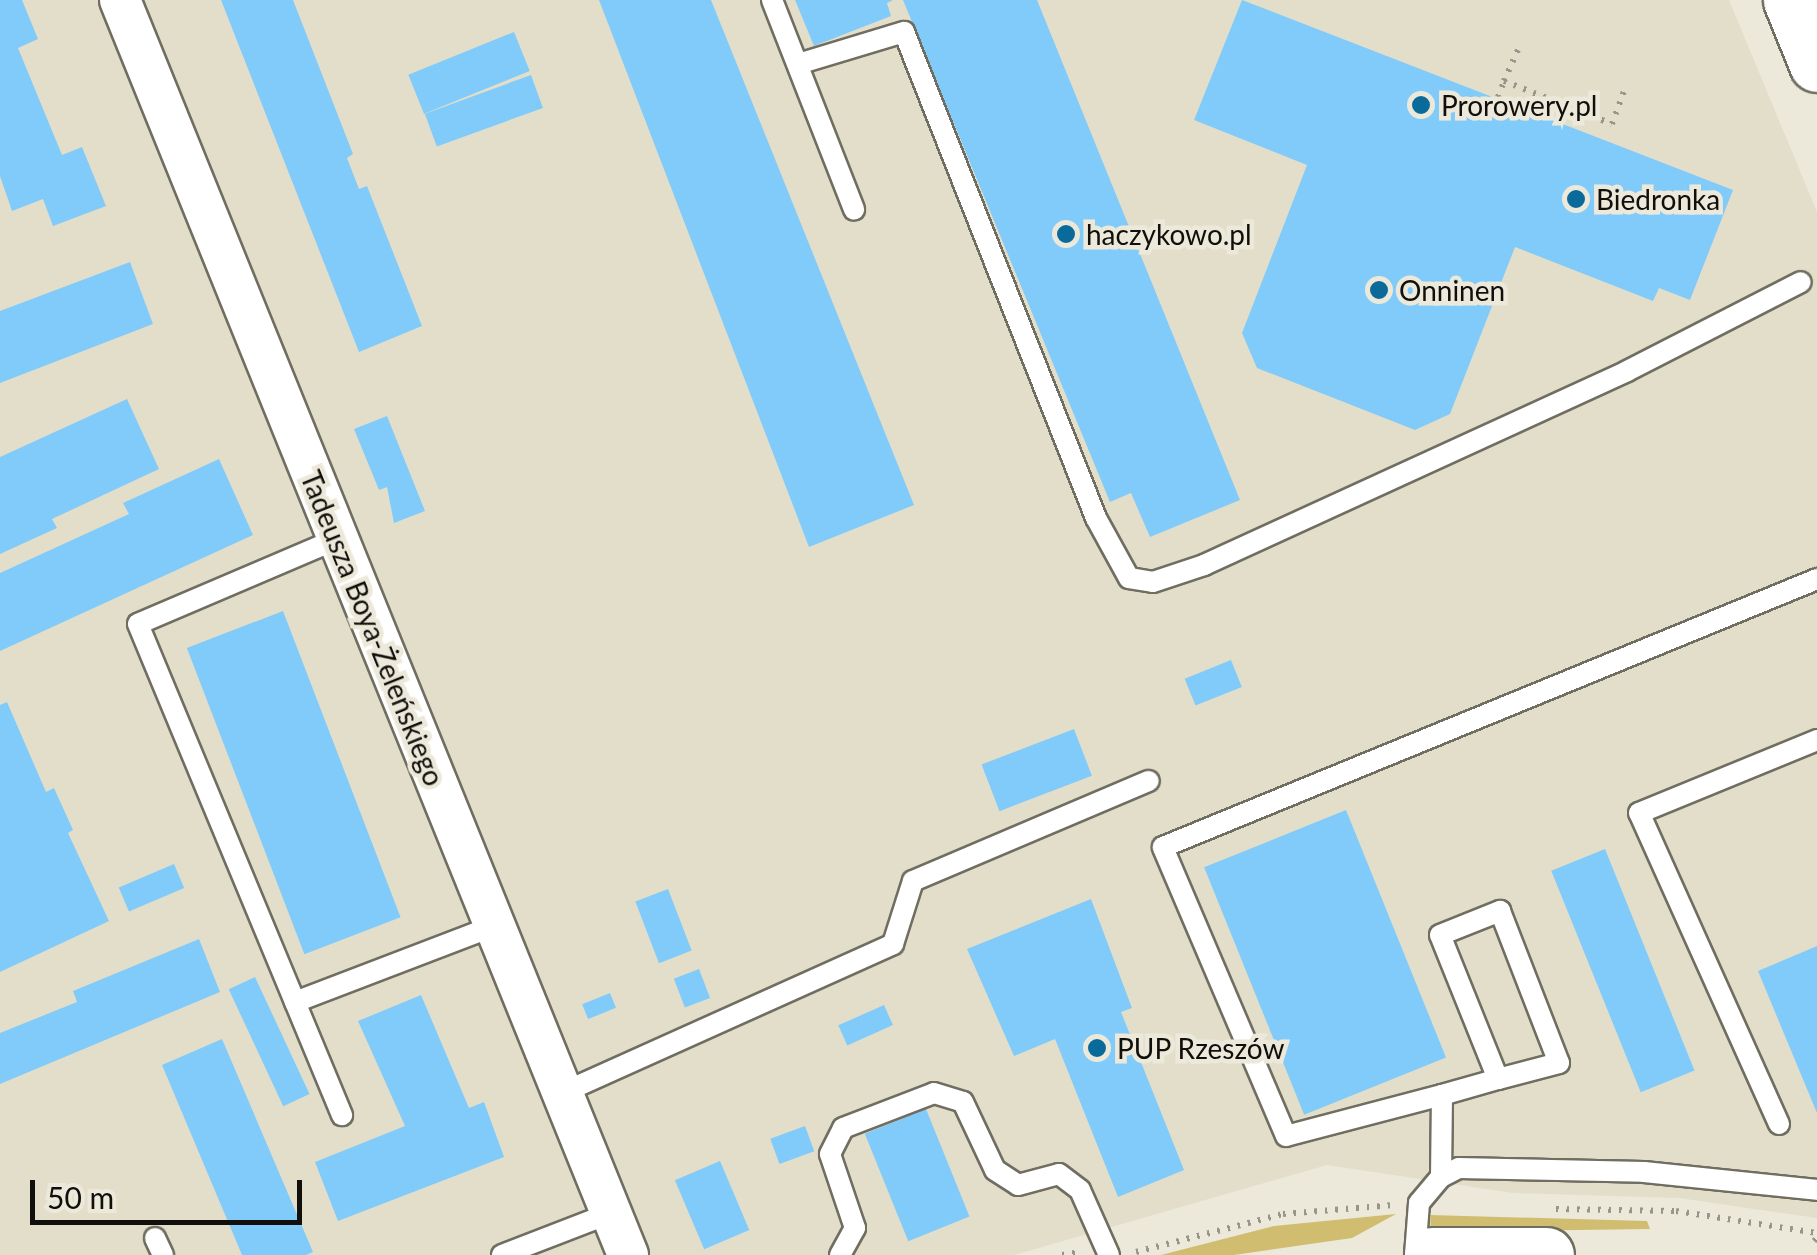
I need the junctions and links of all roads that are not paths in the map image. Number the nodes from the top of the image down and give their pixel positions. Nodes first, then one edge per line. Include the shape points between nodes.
1 (120, 0) edge
2 (772, 0) edge
3 (1791, 0) edge
4 (798, 64) junction
5 (1817, 64) edge
6 (854, 209) dead end
7 (1801, 282) dead end
8 (337, 538) junction
9 (1817, 579) edge
10 (1817, 740) edge
11 (1149, 781) dead end
12 (494, 926) junction
13 (295, 1002) junction
14 (1498, 1080) junction
15 (562, 1093) junction
16 (1442, 1095) junction
17 (342, 1115) dead end
18 (1779, 1124) dead end
19 (1441, 1177) junction
20 (1817, 1190) edge
21 (610, 1213) junction
22 (502, 1255) edge
23 (628, 1255) edge
24 (840, 1255) edge
25 (1109, 1255) edge
26 (1415, 1255) edge
27 (1432, 1255) edge
28 (1546, 1255) edge

1 - 8 street, Tadeusza Boya-Żeleńskiego
2 - 4 lane
3 - 5 main road
4 - 6 lane
4 - 7 lane via 904,32 1096,518 1129,578 1153,582 1204,565 1627,371
8 - 12 street, Tadeusza Boya-Żeleńskiego
8 - 13 lane via 138,624
9 - 16 lane via 1163,848 1286,1136
10 - 18 lane via 1639,812
11 - 15 lane via 913,881 894,944
12 - 13 lane
12 - 15 street, Tadeusza Boya-Żeleńskiego
13 - 17 lane
14 - 14 lane via 1559,1063 1500,911 1440,935
14 - 16 lane
15 - 21 street, Tadeusza Boya-Żeleńskiego
16 - 19 lane
19 - 20 lane via 1481,1167 1644,1172
19 - 26 lane via 1419,1203
21 - 22 lane
21 - 23 street, Tadeusza Boya-Żeleńskiego
24 - 25 lane via 855,1228 830,1154 843,1128 934,1093 963,1102 995,1170 1018,1184 1058,1174 1080,1190
27 - 28 main road

